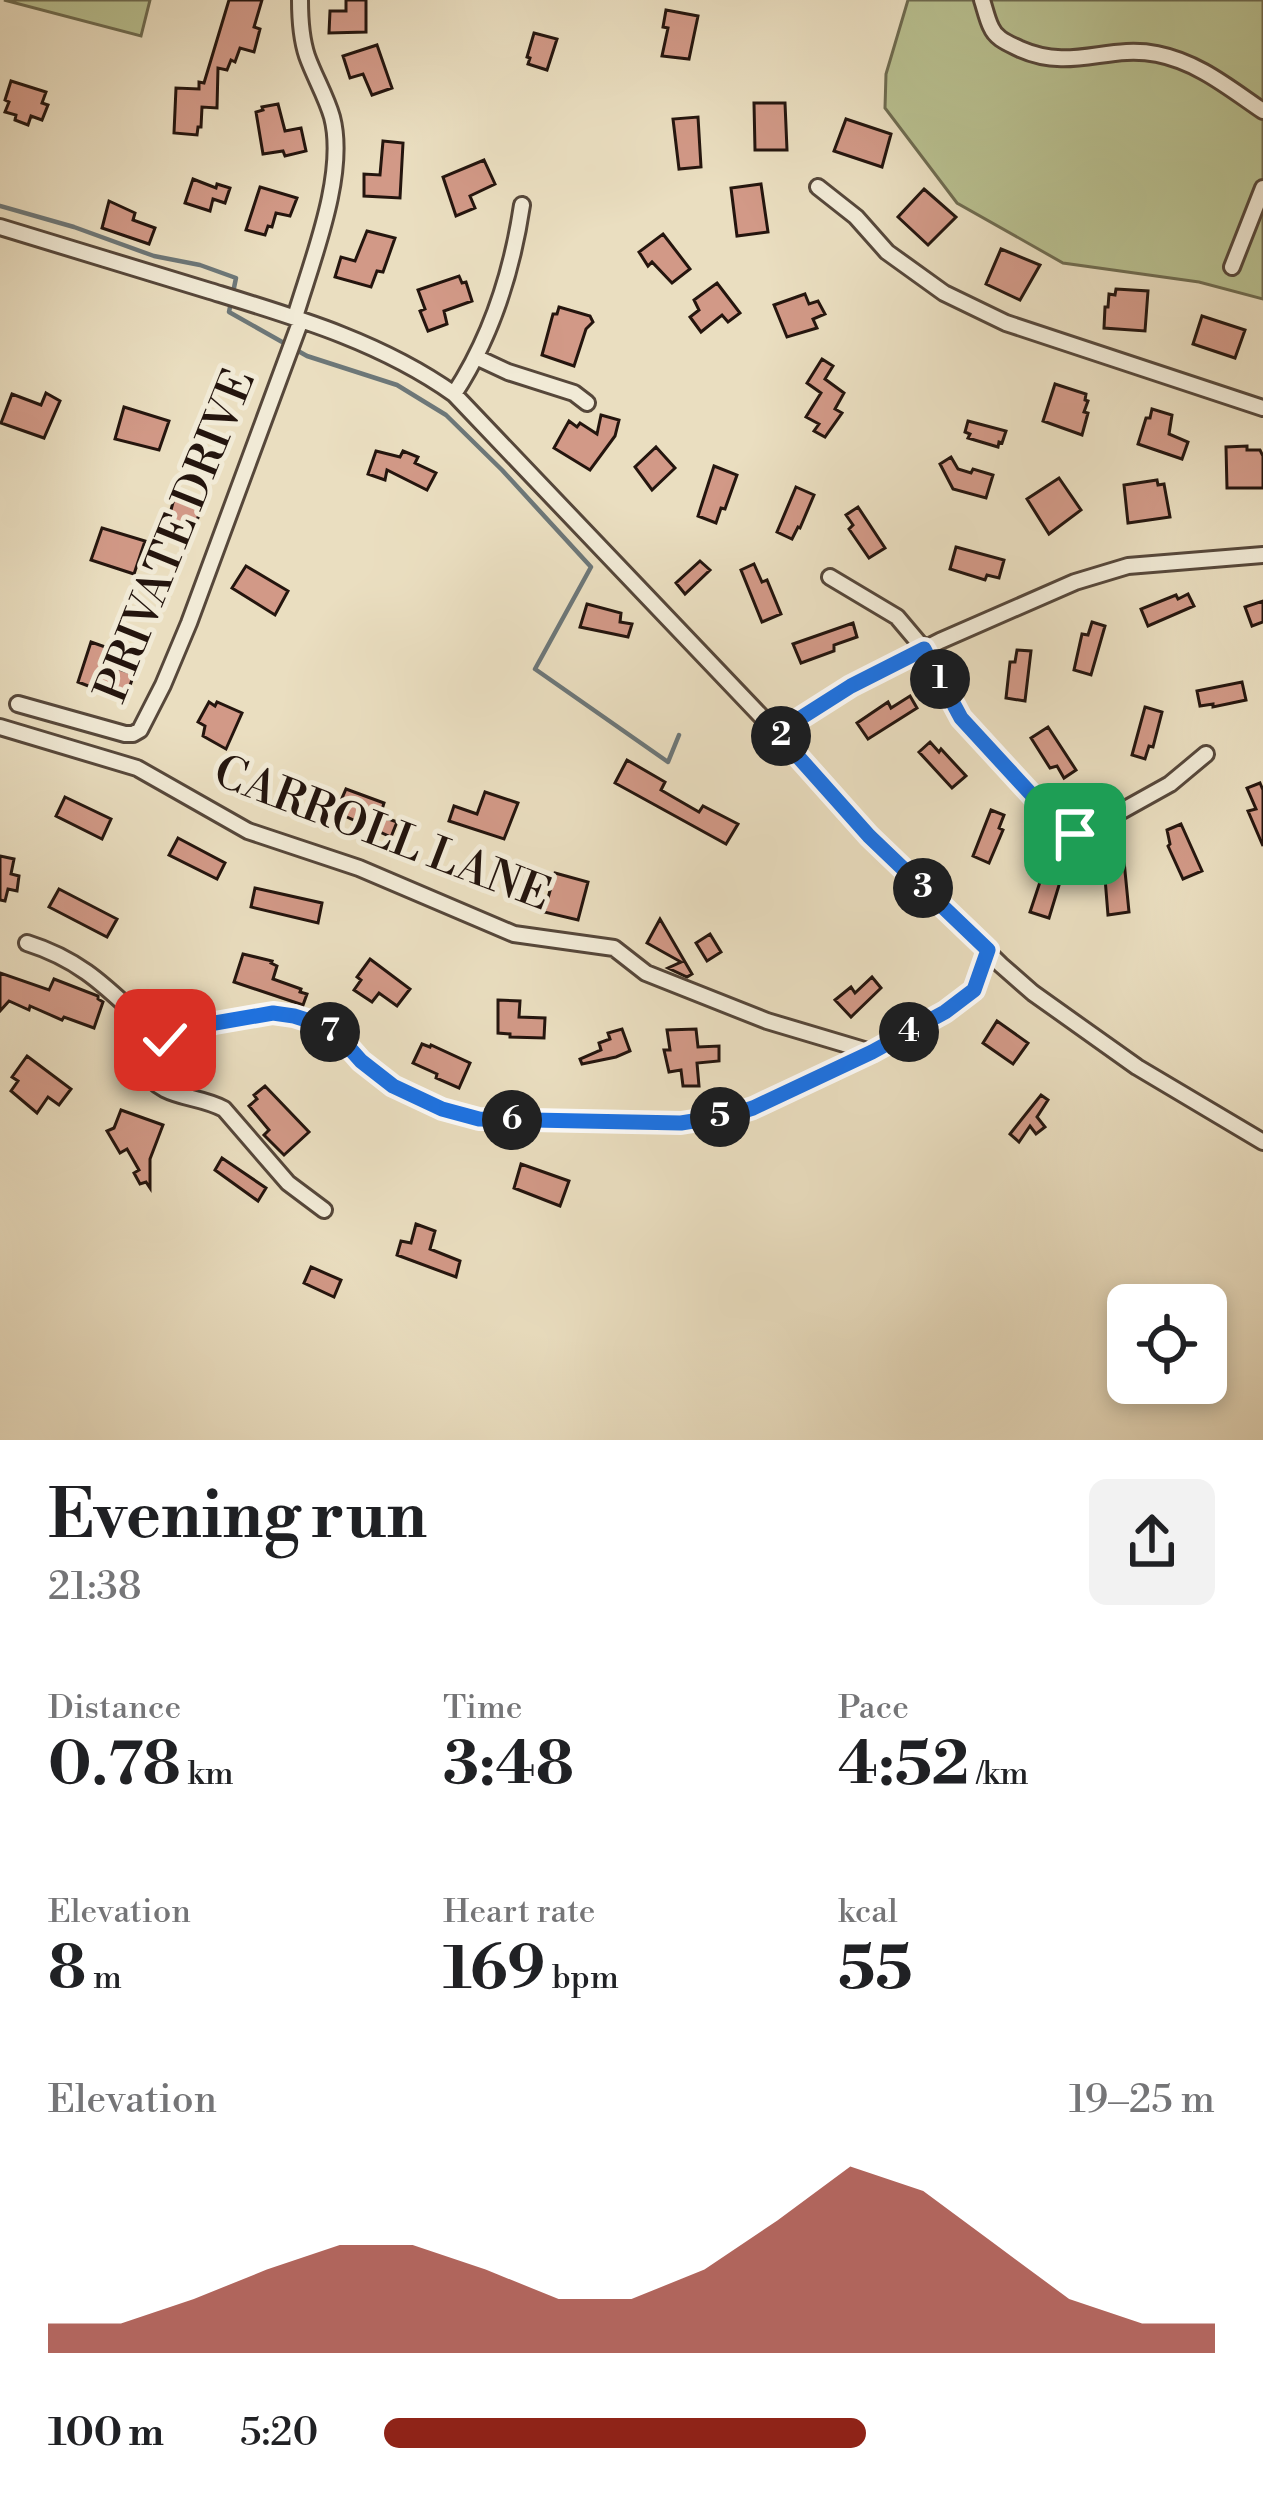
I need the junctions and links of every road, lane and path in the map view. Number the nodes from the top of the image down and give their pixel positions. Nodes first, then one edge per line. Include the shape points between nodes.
1 (300, 0) edge
2 (982, 0) edge
3 (1263, 112) edge
4 (818, 187) dead end
5 (1263, 188) edge
6 (522, 205) dead end
7 (0, 226) edge
8 (1232, 267) dead end
9 (298, 318) junction
10 (478, 358) junction
11 (454, 394) junction
12 (587, 403) dead end
13 (1263, 408) edge
14 (1263, 555) edge
15 (830, 577) dead end
16 (924, 649) junction
17 (18, 704) dead end
18 (0, 727) edge
19 (777, 733) junction
20 (1206, 754) dead end
21 (27, 943) dead end
22 (988, 950) junction
23 (165, 1040) junction
24 (872, 1052) junction
25 (1263, 1142) edge
26 (324, 1210) dead end

1 - 9 street via 337,155
2 - 3 street via 1001,40 1040,58 1160,54 1202,69
4 - 13 street via 944,293 1006,323
5 - 8 street
6 - 10 street
7 - 9 street
9 - 11 street via 387,352
9 - 17 street, PRIVATE DRIVE via 189,623 140,730 125,734
10 - 11 street
10 - 12 street
11 - 19 street
14 - 16 street via 1128,566
15 - 16 street via 897,617
16 - 19 street
16 - 20 street via 961,718 1065,831 1111,817
18 - 24 street, CARROLL LANE via 137,768 248,831 514,934 614,948 646,973
19 - 22 street
21 - 23 street via 79,964
22 - 24 street via 974,990
22 - 25 street via 1033,993 1138,1067
23 - 24 street via 215,1023 294,1016 319,1024 393,1086 442,1109 479,1119 659,1123 753,1108
23 - 26 street via 148,1051 143,1069 151,1083 224,1109 288,1183

